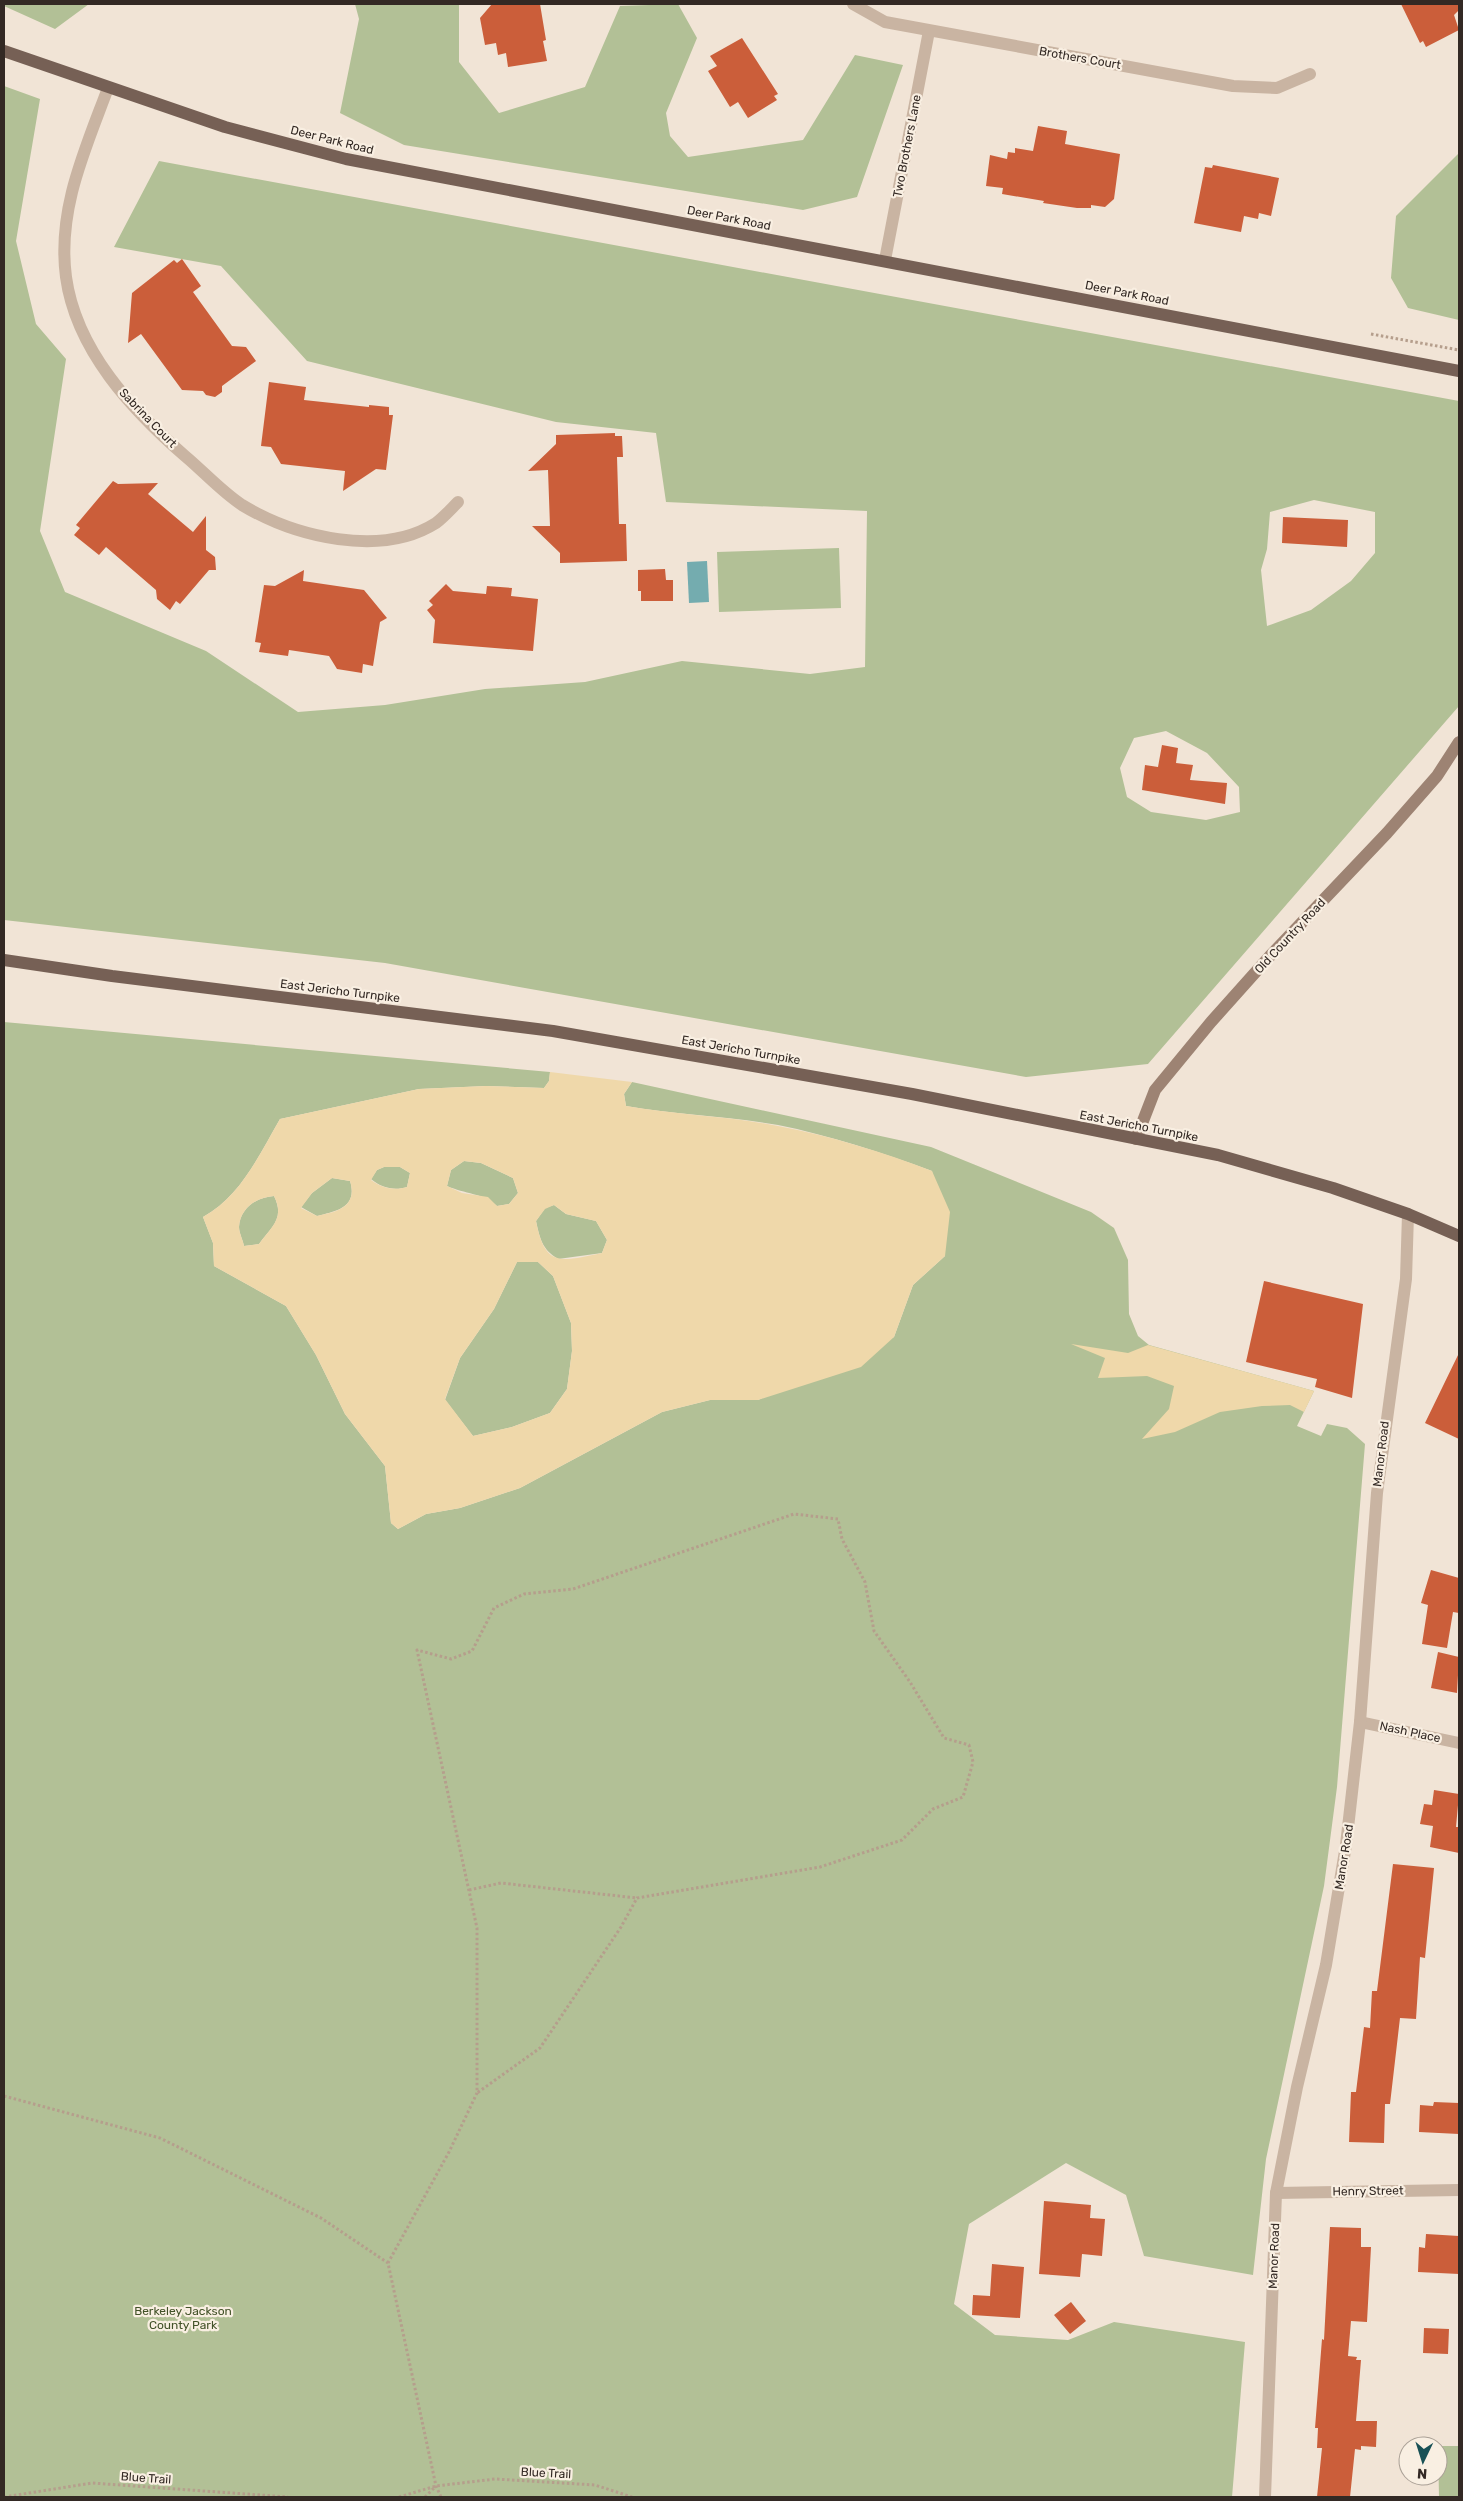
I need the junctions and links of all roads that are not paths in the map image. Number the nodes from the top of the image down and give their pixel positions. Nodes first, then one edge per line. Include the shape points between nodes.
1 (853, 4) edge
2 (929, 31) junction
3 (4, 51) edge
4 (1310, 74) dead end
5 (108, 88) junction
6 (885, 260) junction
7 (1459, 371) edge
8 (458, 502) dead end
9 (1459, 742) edge
10 (4, 960) edge
11 (1136, 1139) junction
12 (1408, 1214) junction
13 (1459, 1236) edge
14 (1360, 1722) junction
15 (1459, 1743) edge
16 (1459, 2190) edge
17 (1276, 2193) junction
18 (1265, 2497) edge

1 - 2 street, Brothers Court via 885,22
2 - 4 street, Brothers Court via 1232,86 1278,88
2 - 6 street, Two Brothers Lane
3 - 5 main road, Deer Park Road
5 - 6 main road, Deer Park Road via 224,127 346,159
5 - 8 street, Sabrina Court via 70,192 64,223 66,276 87,341 122,394 172,444 242,504 278,522 313,534 360,542 400,538 436,523
6 - 7 main road, Deer Park Road
9 - 11 main road, Old Country Road via 1437,776 1387,834 1264,963 1155,1090
10 - 11 main road, East Jericho Turnpike via 553,1031 912,1094
11 - 12 main road, East Jericho Turnpike via 1226,1158 1333,1188
12 - 13 main road, East Jericho Turnpike
12 - 14 street, Manor Road via 1406,1279 1377,1493
14 - 15 street, Nash Place
14 - 17 street, Manor Road via 1346,1845 1326,1965
16 - 17 street, Henry Street
17 - 18 street, Manor Road

